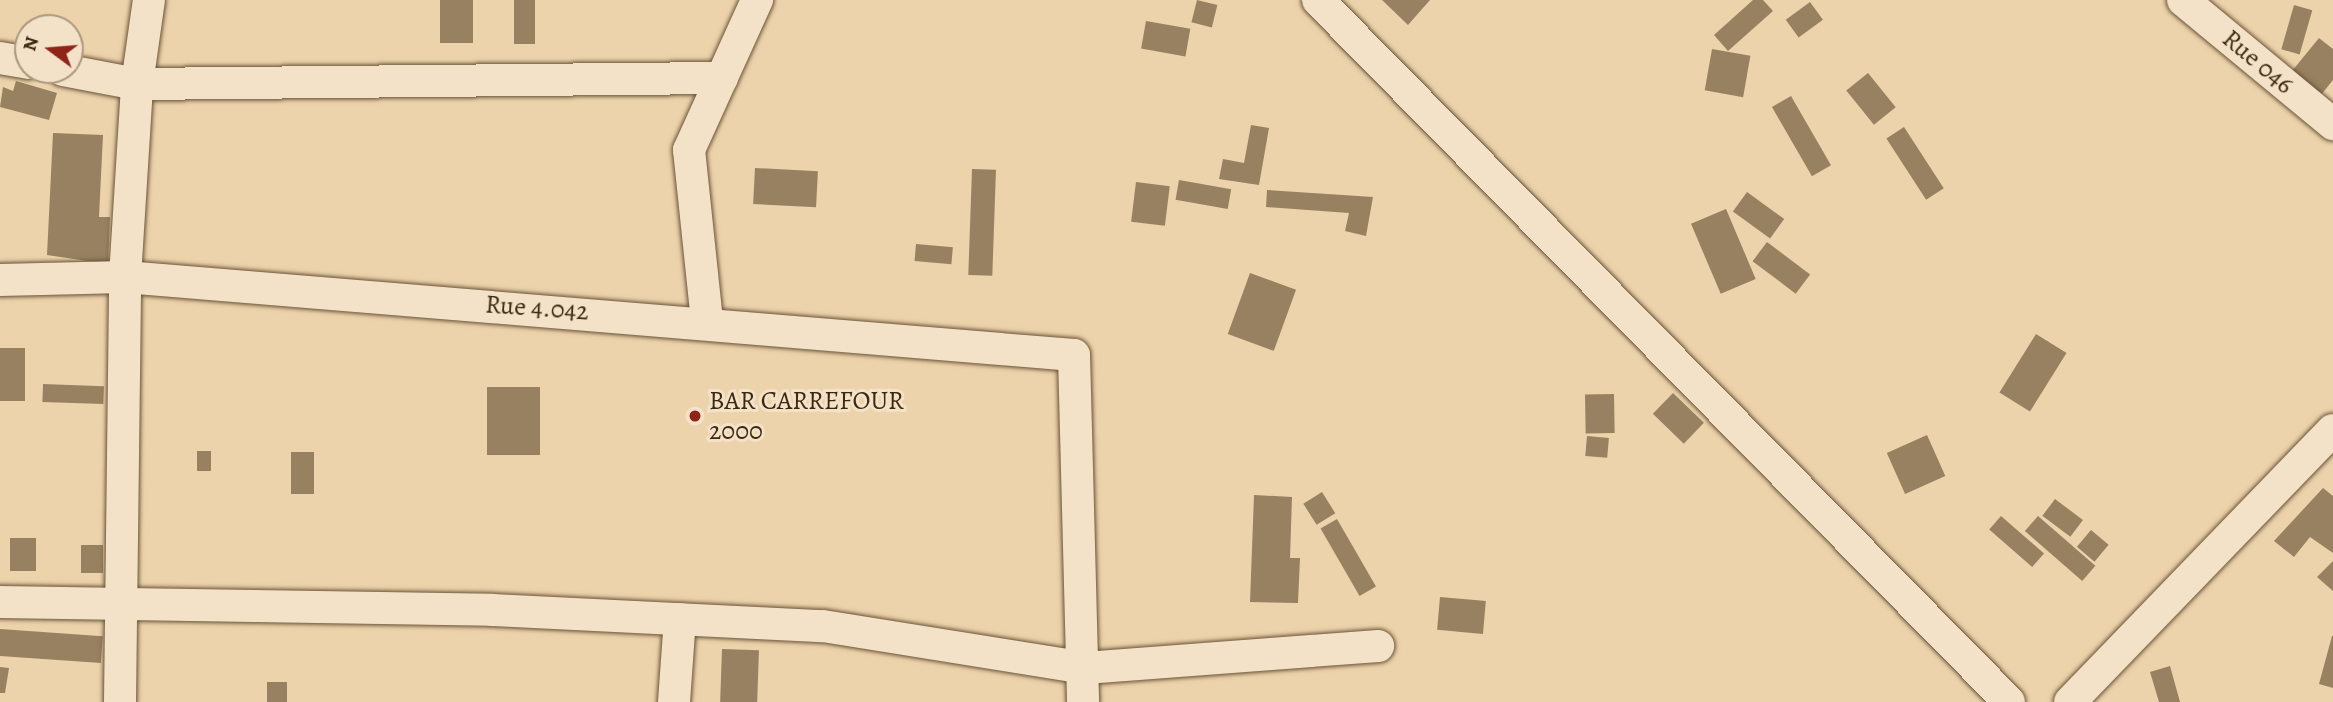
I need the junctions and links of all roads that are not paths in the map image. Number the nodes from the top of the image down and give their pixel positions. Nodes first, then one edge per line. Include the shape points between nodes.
1 (149, 0) edge
2 (757, 0) edge
3 (1318, 0) edge
4 (2183, 0) edge
5 (84, 74) edge
6 (722, 78) junction
7 (137, 84) junction
8 (2333, 124) edge
9 (125, 277) junction
10 (0, 280) edge
11 (707, 321) junction
12 (2333, 430) edge
13 (0, 602) edge
14 (122, 606) junction
15 (680, 619) junction
16 (1378, 646) dead end
17 (1085, 668) junction
18 (120, 702) edge
19 (674, 702) edge
20 (1083, 702) edge
21 (2009, 702) edge
22 (2070, 702) edge

1 - 7 street
2 - 6 street
3 - 21 street
4 - 8 street, Rue 046
5 - 7 street
6 - 7 street
6 - 11 street via 689,150
7 - 9 street
9 - 10 street, Rue 4.042
9 - 11 street, Rue 4.042
9 - 14 street
11 - 17 street, Rue 4.042 via 1074,355
12 - 22 street
13 - 14 street
14 - 15 street via 492,610
14 - 18 street
15 - 17 street via 823,626
15 - 19 street
16 - 17 street
17 - 20 street

